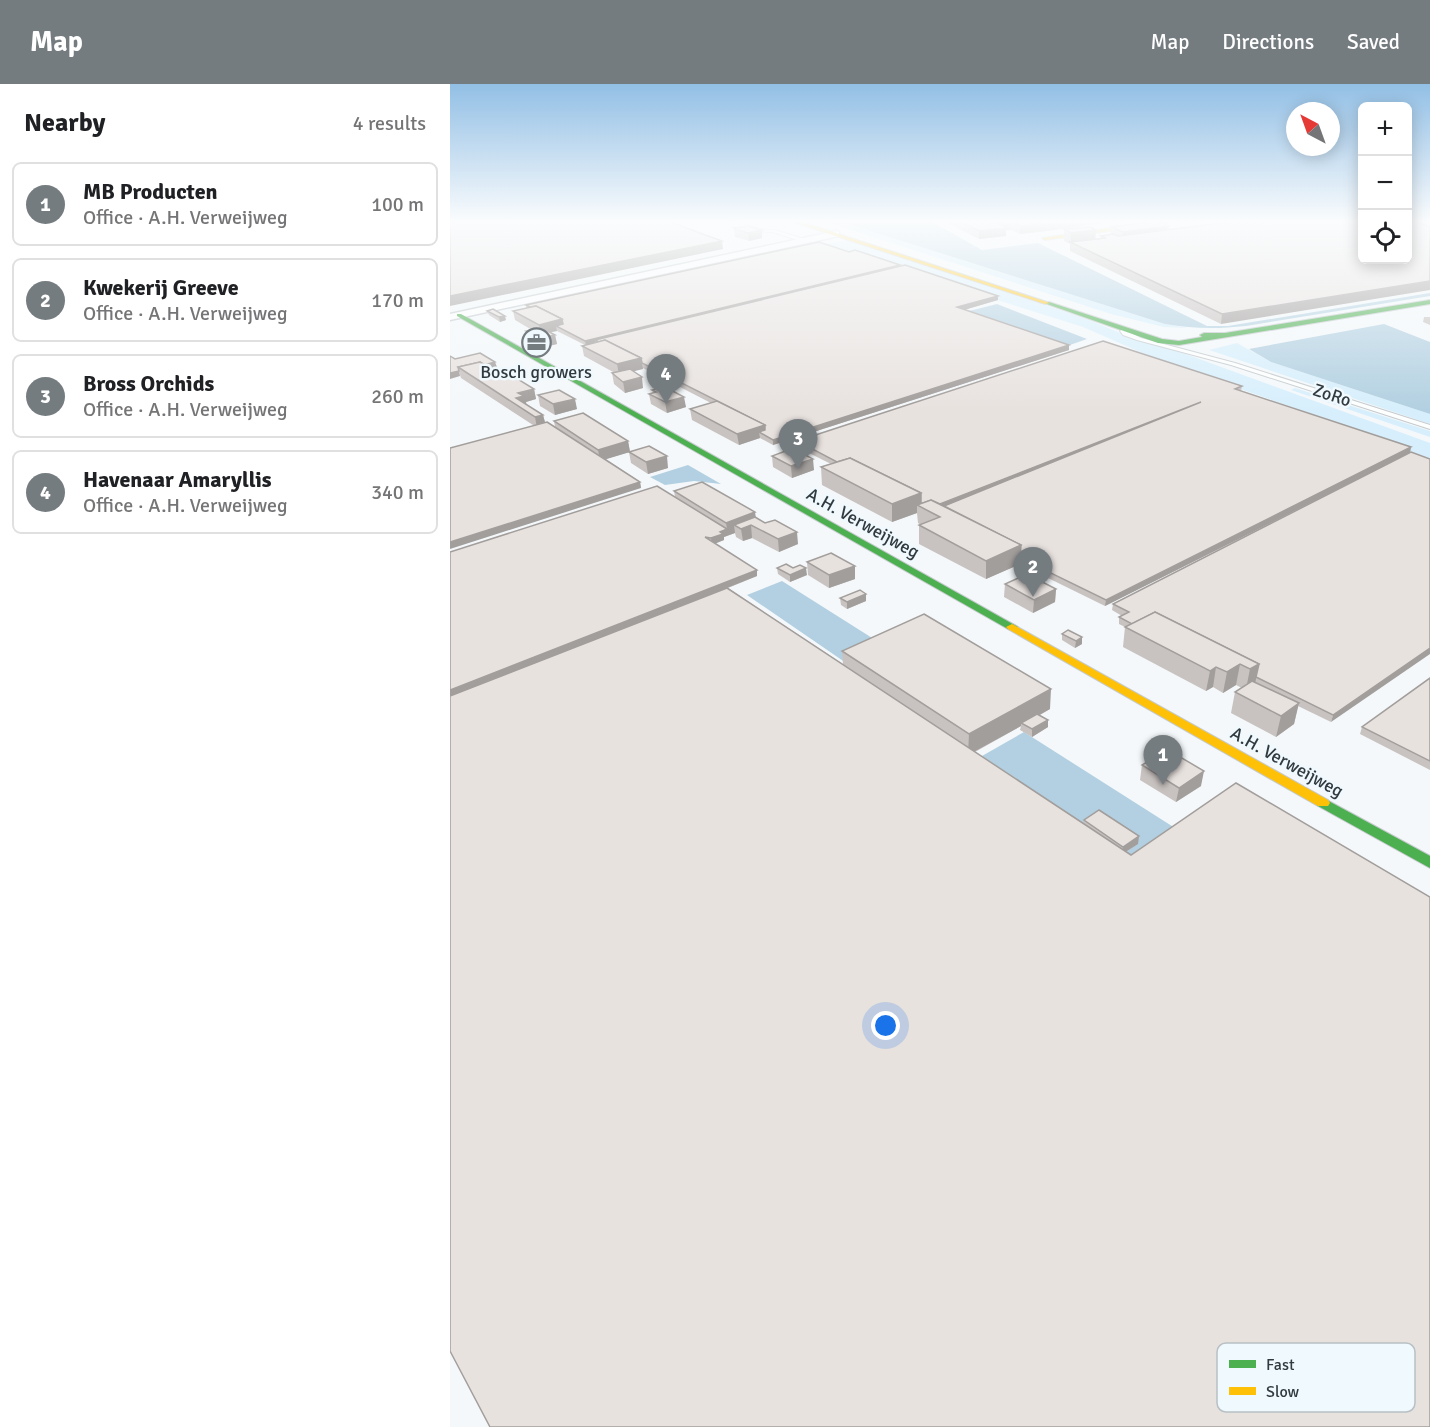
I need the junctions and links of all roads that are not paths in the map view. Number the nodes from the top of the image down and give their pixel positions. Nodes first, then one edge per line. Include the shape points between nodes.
1 (601, 285) edge
2 (991, 285) edge
3 (1430, 302) edge
4 (454, 316) edge
5 (1122, 328) junction
6 (1225, 334) junction
7 (1155, 335) junction
8 (1179, 343) junction
9 (1233, 364) junction
10 (1430, 427) edge
11 (1430, 863) edge

1 - 4 street, A.H. Verweijweg
2 - 5 street
3 - 6 street
4 - 11 street, A.H. Verweijweg
5 - 7 street
5 - 8 street
5 - 9 lane, ZoRo via 1125,334 1139,339
6 - 7 street via 1167,338
6 - 8 street
7 - 8 street
8 - 9 lane, ZoRo
9 - 10 lane, ZoRo

